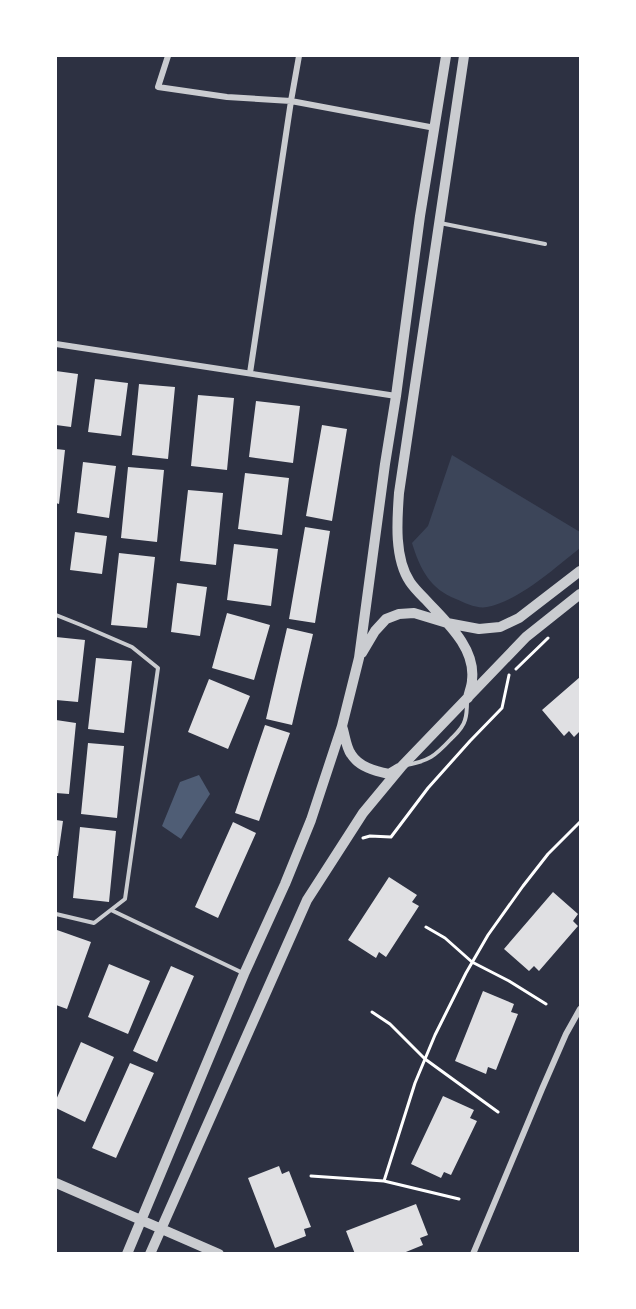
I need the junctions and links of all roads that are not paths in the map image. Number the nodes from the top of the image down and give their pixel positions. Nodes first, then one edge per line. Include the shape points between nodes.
1 (168, 56) edge
2 (299, 56) edge
3 (446, 56) edge
4 (464, 56) edge
5 (291, 101) junction
6 (435, 128) junction
7 (439, 223) junction
8 (545, 244) dead end
9 (56, 344) edge
10 (250, 373) junction
11 (396, 396) junction
12 (580, 571) edge
13 (580, 594) edge
14 (56, 615) edge
15 (447, 622) junction
16 (358, 658) junction
17 (468, 698) junction
18 (342, 726) junction
19 (402, 766) junction
20 (111, 910) junction
21 (56, 914) edge
22 (244, 974) junction
23 (580, 1009) edge
24 (56, 1183) edge
25 (140, 1220) junction
26 (161, 1229) junction
27 (127, 1254) edge
28 (150, 1254) edge
29 (219, 1254) edge
30 (473, 1254) edge

1 - 5 street via 158,87
2 - 5 street
3 - 6 street
4 - 7 street
5 - 6 street
5 - 10 street
6 - 11 street
7 - 8 lane
7 - 15 street via 397,519 399,556 409,582
9 - 10 street
10 - 11 street
11 - 16 street
12 - 15 street via 519,618 500,627 479,629
13 - 17 street via 526,637
14 - 20 lane via 132,647 158,668 125,899
15 - 16 street via 414,613 386,619
15 - 17 street via 472,663
16 - 18 street
17 - 19 street
17 - 19 lane via 466,719 444,747 422,762
18 - 19 street via 350,754 360,763 389,774
18 - 22 street via 306,831
19 - 26 street via 363,813 307,900
20 - 21 lane via 94,923
20 - 22 lane
22 - 25 street
23 - 30 street
24 - 25 street
25 - 26 street
25 - 27 street
26 - 28 street
26 - 29 street

